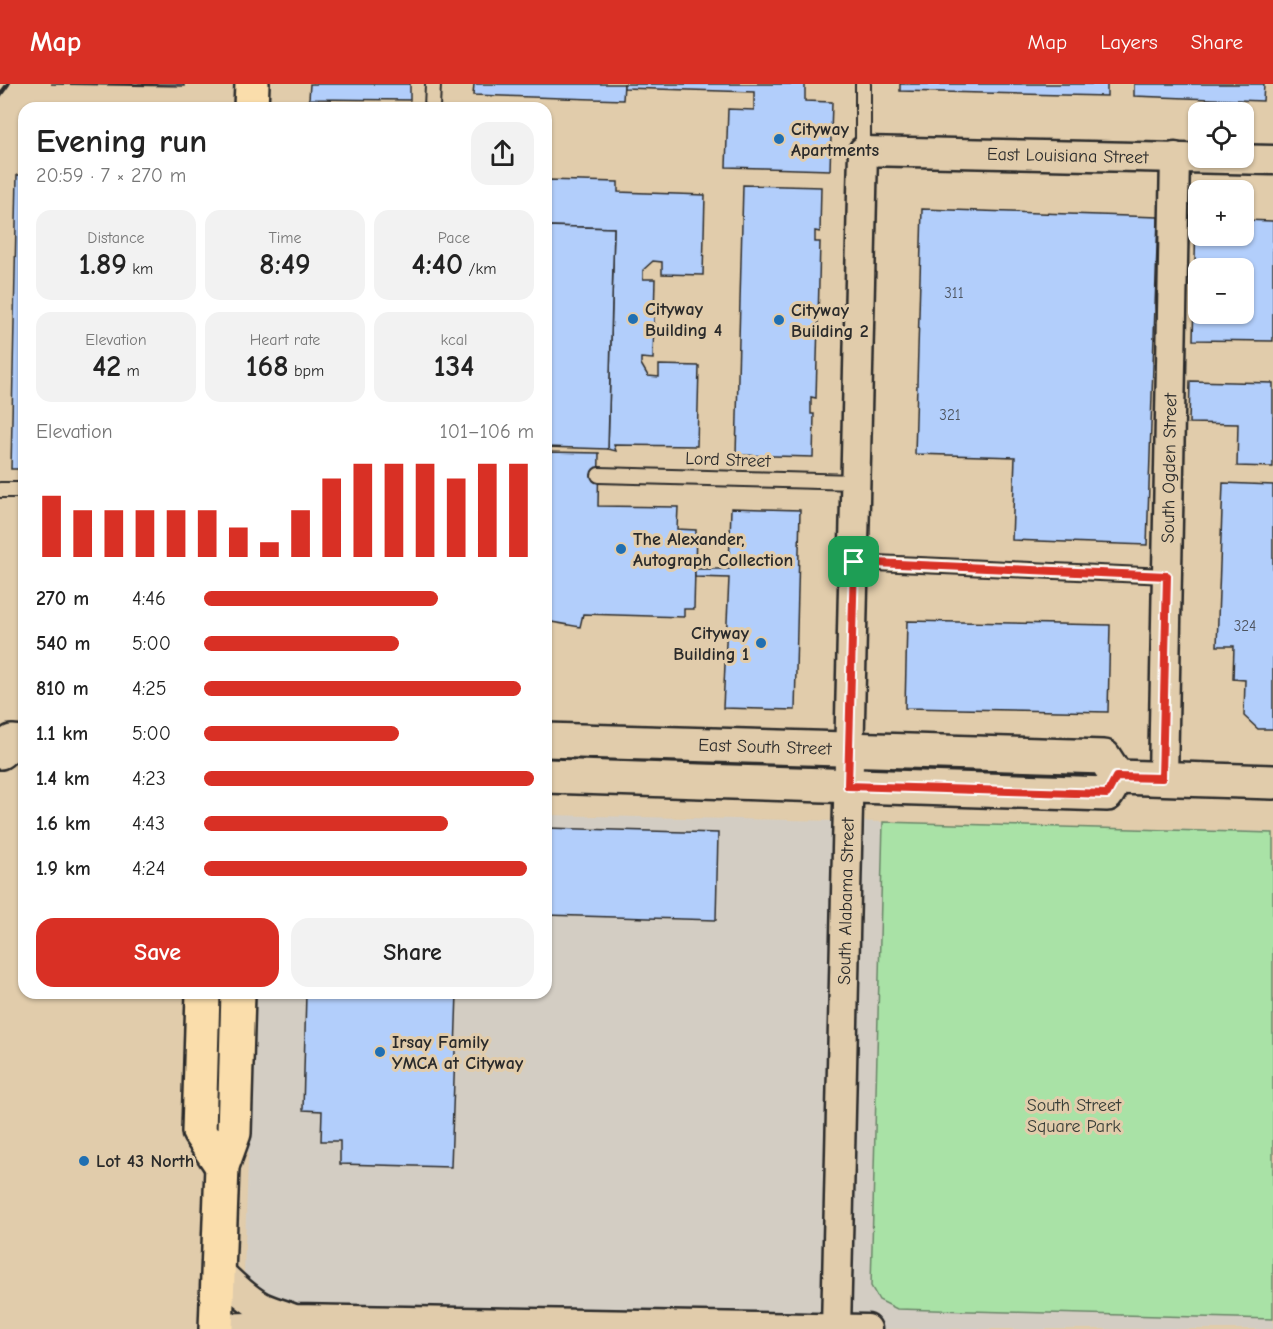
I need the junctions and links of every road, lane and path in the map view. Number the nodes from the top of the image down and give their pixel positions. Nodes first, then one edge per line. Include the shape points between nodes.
1 (252, 84) edge
2 (433, 84) edge
3 (863, 84) edge
4 (251, 102) edge
5 (432, 102) edge
6 (863, 151) junction
7 (1175, 157) junction
8 (1273, 160) edge
9 (599, 475) dead end
10 (855, 482) junction
11 (0, 490) edge
12 (18, 490) edge
13 (854, 562) junction
14 (1167, 576) junction
15 (552, 740) edge
16 (849, 750) junction
17 (552, 776) edge
18 (1116, 777) junction
19 (1162, 778) junction
20 (1273, 782) edge
21 (848, 786) junction
22 (203, 999) edge
23 (238, 999) edge
24 (222, 1166) junction
25 (217, 1270) junction
26 (294, 1319) junction
27 (216, 1329) edge
28 (836, 1329) edge
29 (867, 1329) edge

1 - 4 main road
2 - 5 lane
3 - 6 lane
6 - 7 street, East Louisiana Street
6 - 10 street, South Alabama Street
7 - 8 street, East Louisiana Street
7 - 14 street, South Ogden Street
9 - 10 lane, Lord Street
10 - 13 street, South Alabama Street
11 - 12 lane
13 - 14 lane
13 - 16 street, South Alabama Street
14 - 19 street, South Ogden Street
15 - 16 main road, East South Street
16 - 18 main road, East South Street via 1104,758
16 - 21 street, South Alabama Street
17 - 21 main road, East South Street
18 - 19 main road
18 - 21 main road, East South Street via 1107,794
19 - 20 main road
21 - 28 street, South Alabama Street
22 - 24 main road via 199,1132
23 - 24 main road via 234,1133
24 - 25 main road
25 - 26 street via 254,1302
25 - 27 main road
26 - 27 street via 280,1326
26 - 28 street
28 - 29 street

